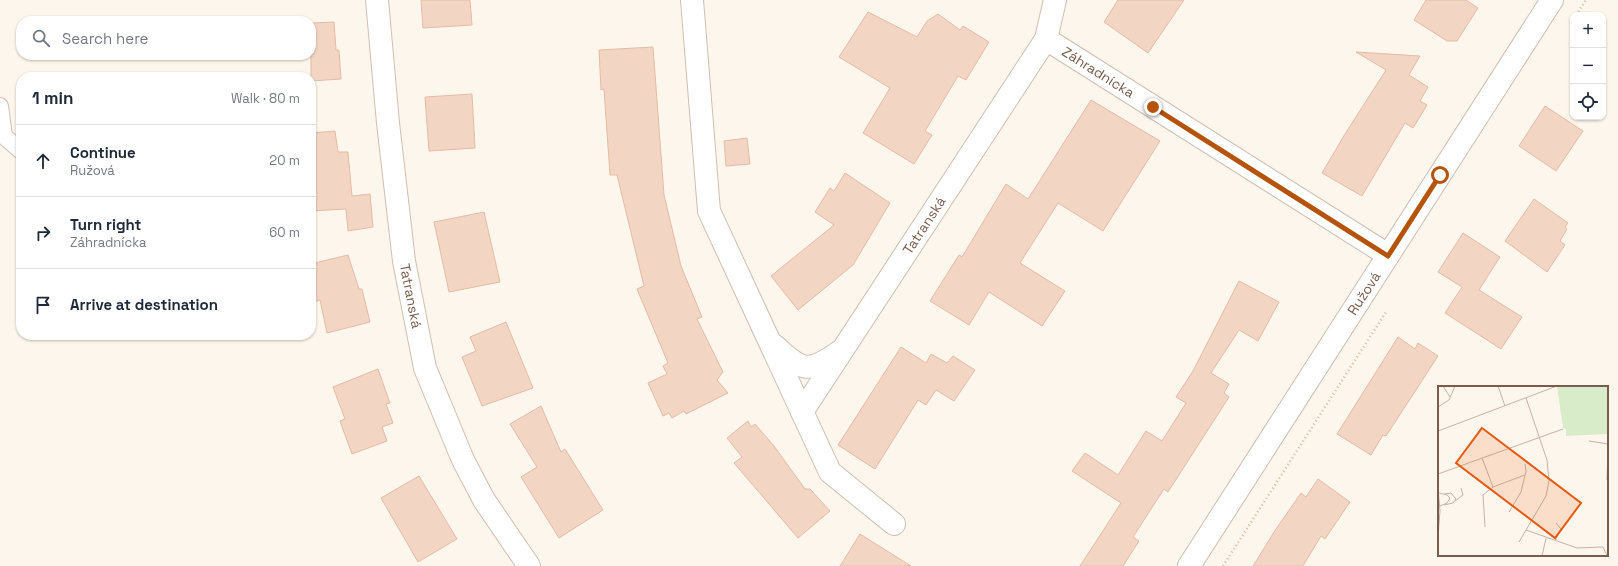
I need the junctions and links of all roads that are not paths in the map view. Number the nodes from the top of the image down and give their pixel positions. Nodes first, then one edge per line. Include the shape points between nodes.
1 (377, 0) edge
2 (692, 0) edge
3 (1055, 0) edge
4 (1552, 0) edge
5 (1046, 39) junction
6 (0, 106) edge
7 (16, 147) edge
8 (1388, 256) junction
9 (769, 342) junction
10 (845, 348) junction
11 (802, 412) junction
12 (894, 524) dead end
13 (529, 566) edge
14 (1189, 566) edge

1 - 13 street, Tatranská via 404,261 425,368 463,460 484,500
2 - 9 street via 709,211
3 - 5 street
4 - 8 street, Ružová
5 - 8 street, Záhradnícka
5 - 10 street, Tatranská
6 - 7 lane via 4,136
8 - 14 street, Ružová
9 - 10 street via 800,367 813,367
9 - 11 street
10 - 11 street, Tatranská
11 - 12 street via 830,472

